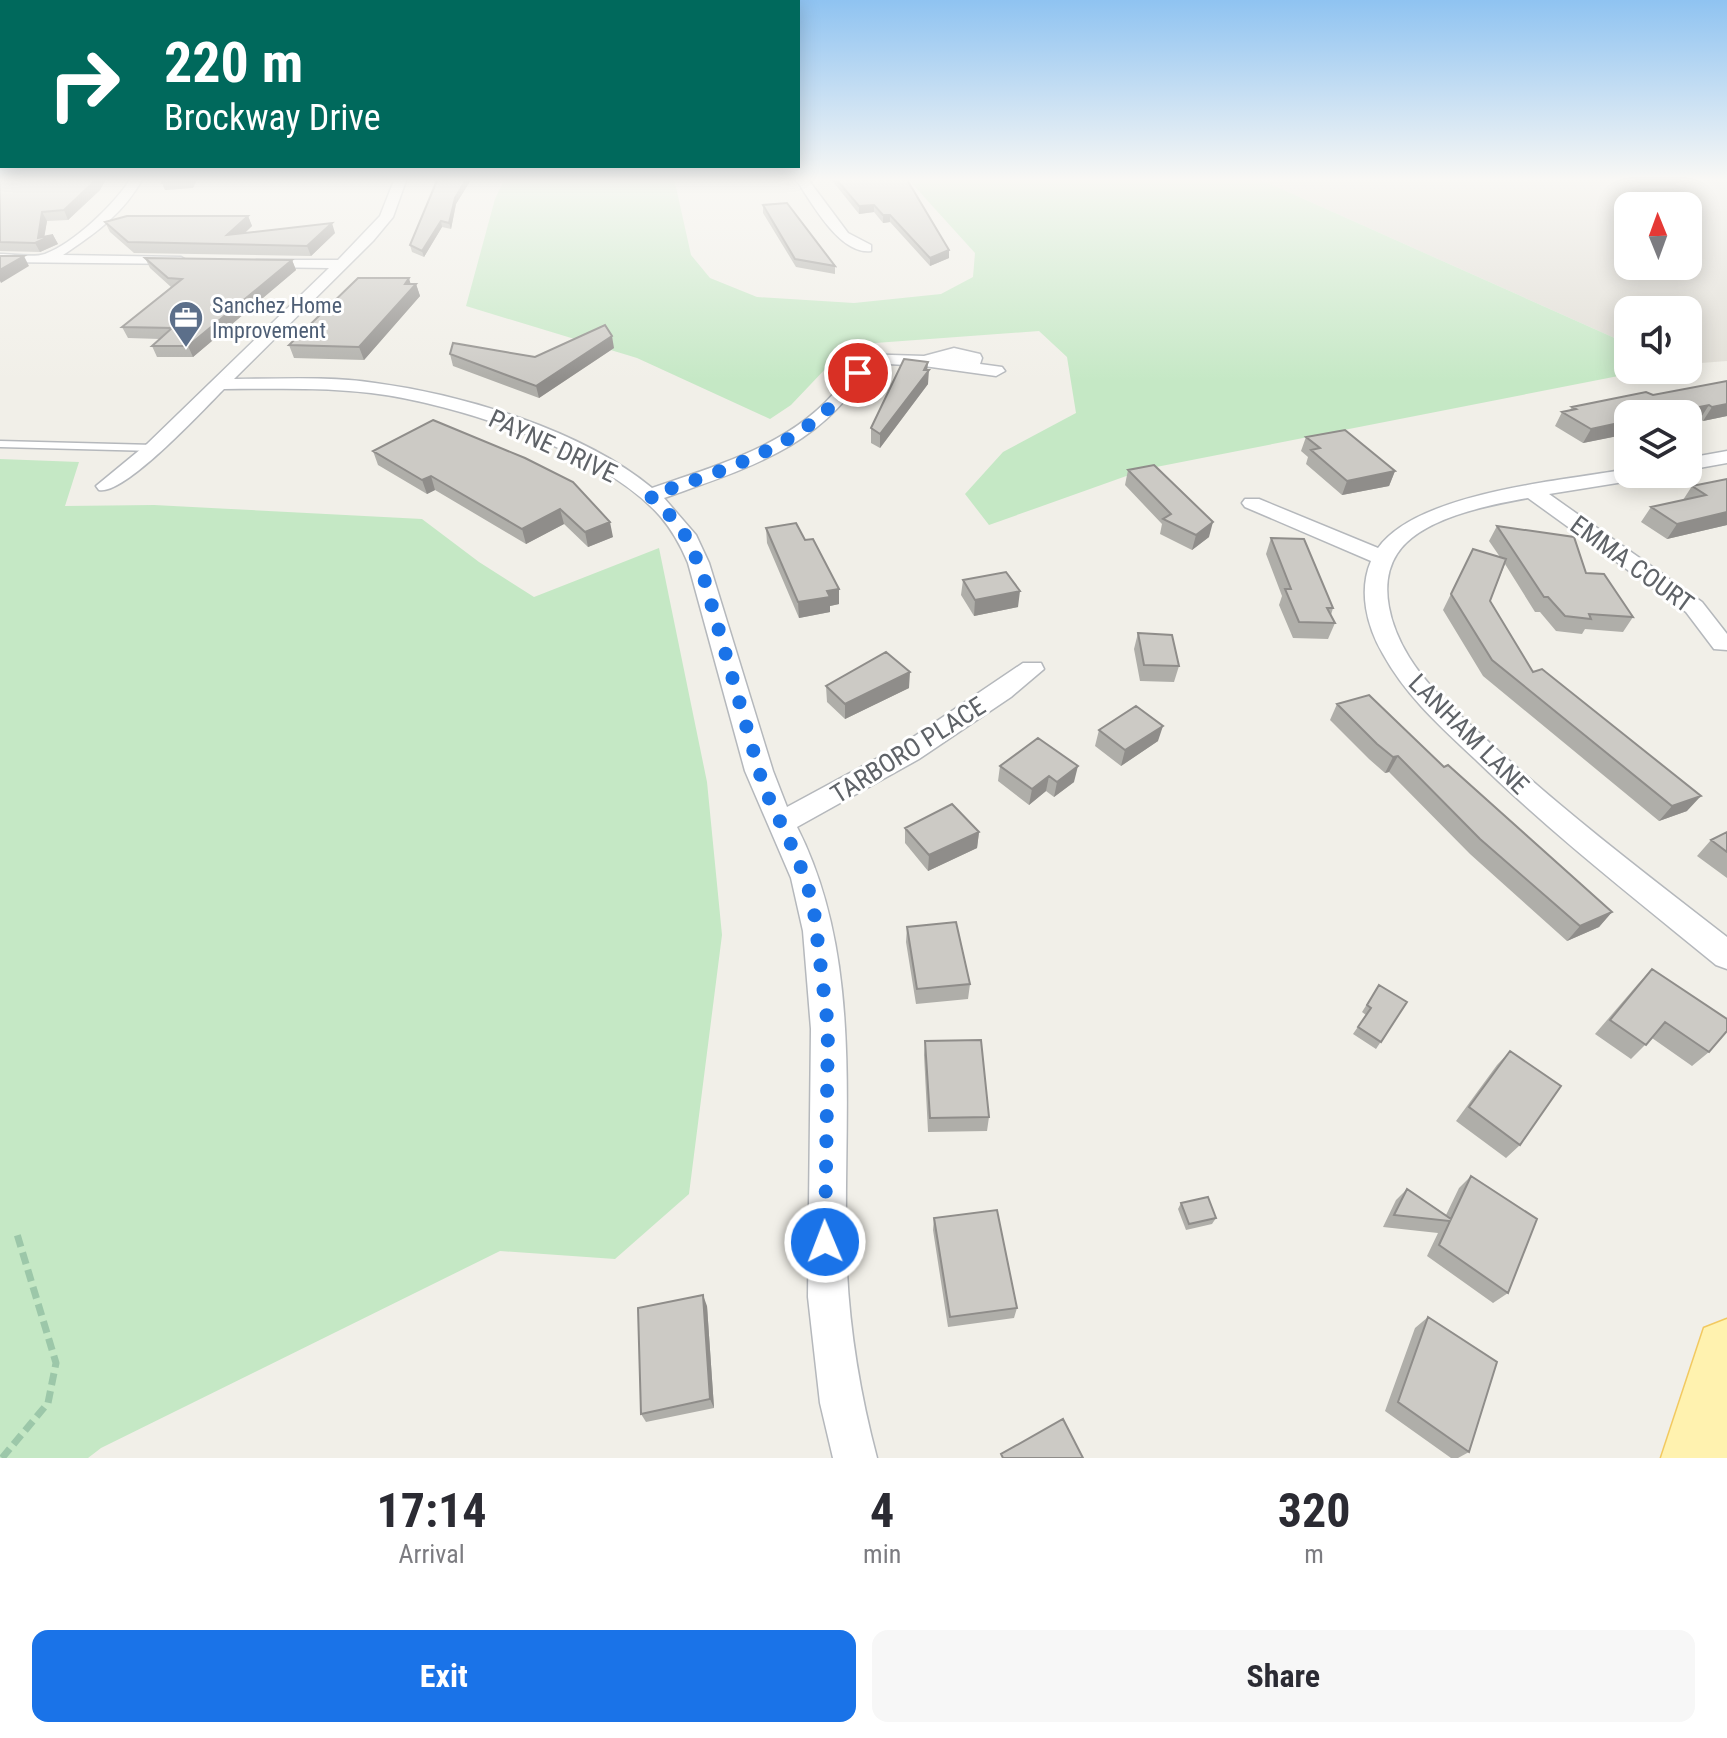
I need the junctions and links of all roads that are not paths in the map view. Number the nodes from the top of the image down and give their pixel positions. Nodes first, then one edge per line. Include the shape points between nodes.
1 (65, 246) edge
2 (358, 246) edge
3 (862, 246) edge
4 (866, 248) dead end
5 (0, 258) edge
6 (48, 258) junction
7 (202, 262) edge
8 (248, 263) edge
9 (341, 264) junction
10 (996, 371) dead end
11 (220, 384) junction
12 (0, 444) edge
13 (154, 448) junction
14 (1727, 457) edge
15 (1702, 461) edge
16 (1614, 478) edge
17 (106, 486) dead end
18 (1534, 493) junction
19 (650, 496) junction
20 (1252, 503) dead end
21 (1382, 558) junction
22 (1722, 644) dead end
23 (1032, 669) dead end
24 (780, 823) junction
25 (1727, 955) edge
26 (1727, 1351) edge
27 (855, 1458) edge
28 (1695, 1458) edge

1 - 6 street
2 - 9 street
3 - 4 street
5 - 6 street
6 - 7 street
8 - 9 street
9 - 11 street
10 - 19 street via 961,366 974,358 954,353 924,361 865,358 850,386 801,433 745,461
11 - 13 street
11 - 19 street, PAYNE DRIVE via 355,386 453,404 572,450
12 - 13 lane
13 - 17 street
14 - 15 street
16 - 18 street
18 - 21 street via 1429,518 1401,535
18 - 22 street, EMMA COURT via 1694,607
19 - 24 street, PAYNE DRIVE via 688,539 703,575 764,788
20 - 21 street
21 - 25 street, LANHAM LANE via 1374,585 1377,605 1391,648 1406,672 1560,822
23 - 24 street, TARBORO PLACE via 908,755
24 - 27 street, PAYNE DRIVE via 813,903 828,1027 826,1292 835,1372
26 - 28 main road

